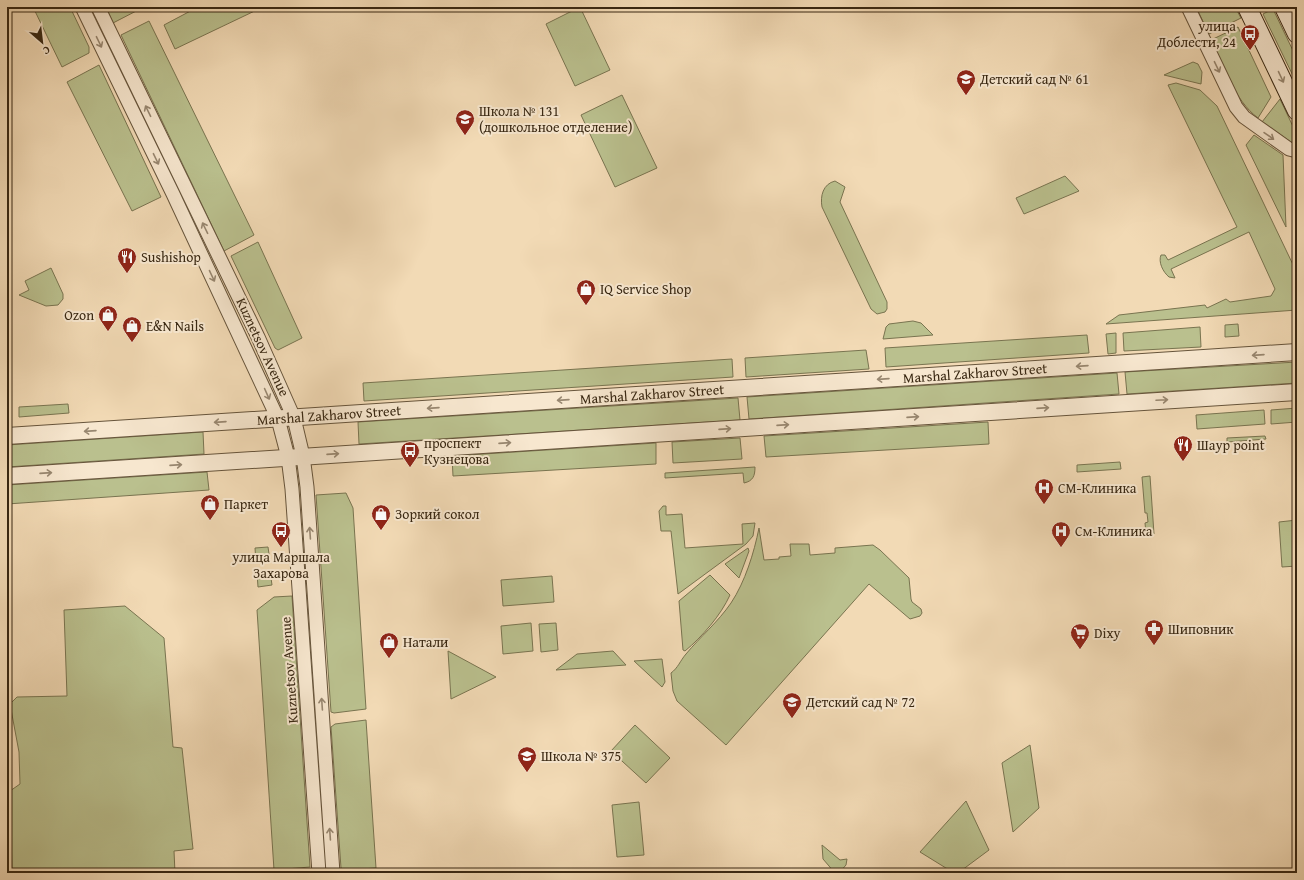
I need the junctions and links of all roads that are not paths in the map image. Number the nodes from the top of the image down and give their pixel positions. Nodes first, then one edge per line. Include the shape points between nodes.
1 (82, 7) edge
2 (98, 7) edge
3 (1188, 7) edge
4 (1248, 7) edge
5 (1284, 7) edge
6 (1297, 34) edge
7 (1297, 111) edge
8 (1297, 151) edge
9 (1297, 352) edge
10 (1297, 392) edge
11 (286, 418) junction
12 (7, 436) edge
13 (296, 457) junction
14 (7, 476) edge
15 (319, 873) edge
16 (333, 873) edge

1 -> 11 street, Kuznetsov Avenue
11 -> 2 street, Kuznetsov Avenue via 258,337
3 -> 8 street via 1231,96 1244,117 1289,149
4 -> 7 main road
5 - 6 main road
9 -> 11 street, Marshal Zakharov Street
13 -> 10 street
11 -> 12 street, Marshal Zakharov Street
11 - 13 street, Kuznetsov Avenue
14 -> 13 street
13 - 15 street, Kuznetsov Avenue via 292,489
16 -> 13 street, Kuznetsov Avenue

